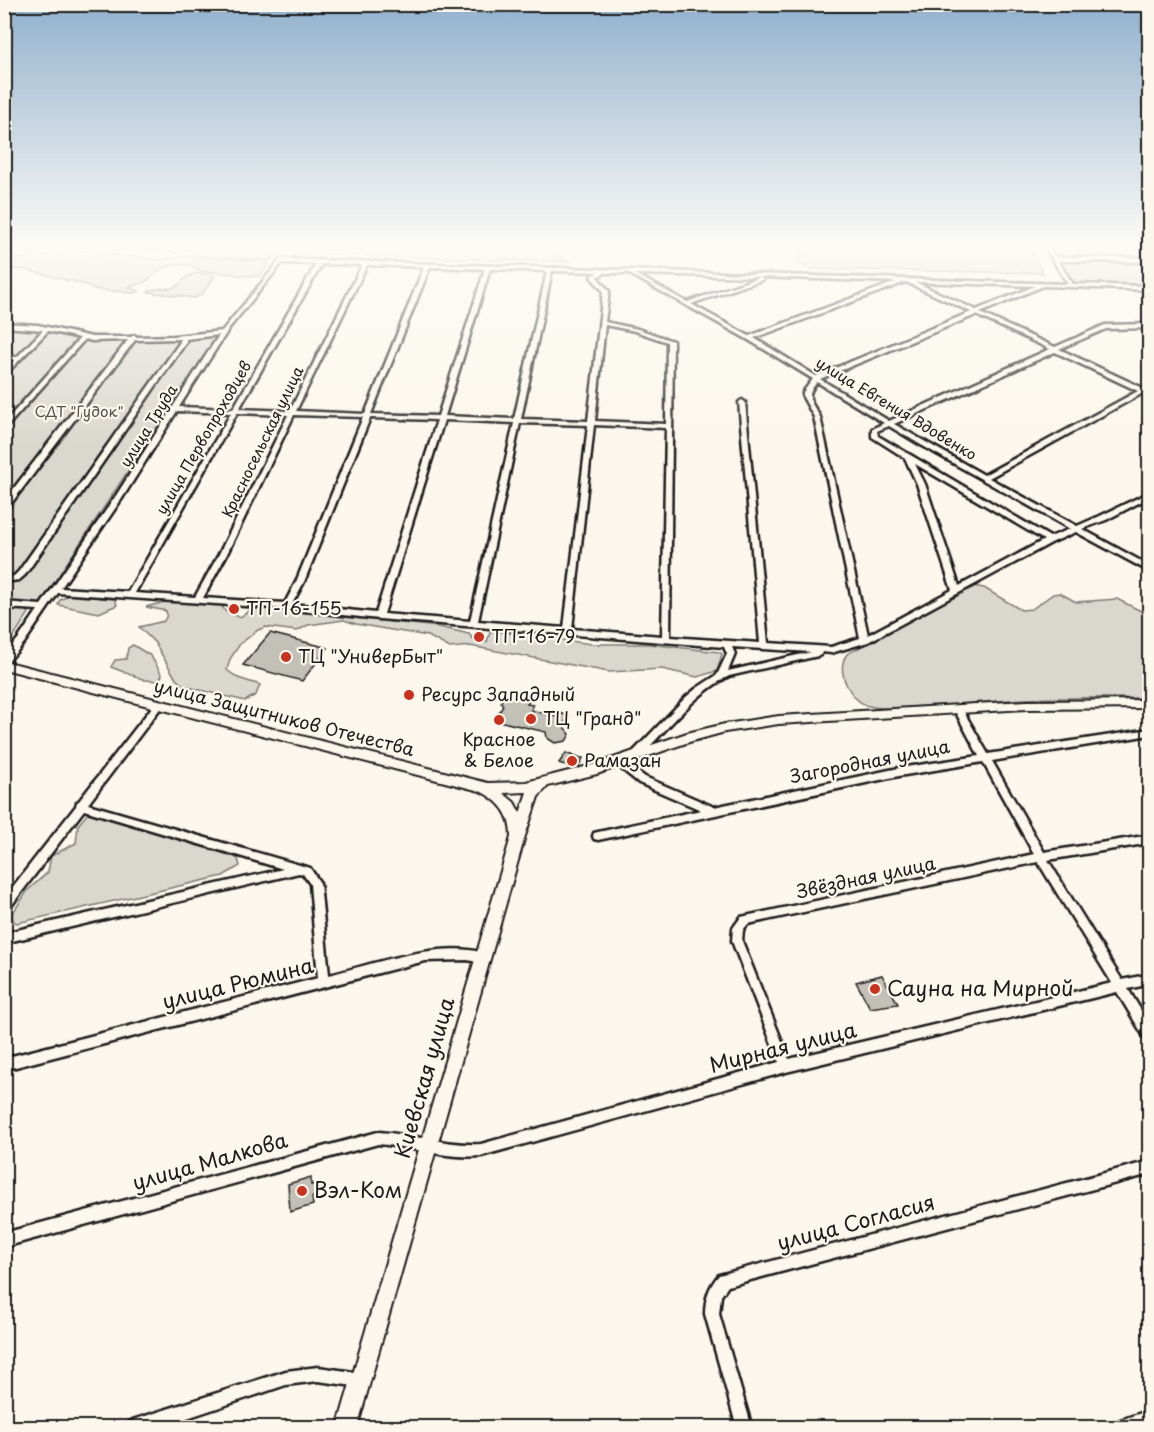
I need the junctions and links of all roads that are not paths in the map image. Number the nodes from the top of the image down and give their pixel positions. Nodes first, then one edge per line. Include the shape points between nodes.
1 (236, 315) edge
2 (290, 315) edge
3 (340, 315) edge
4 (409, 315) edge
5 (473, 315) edge
6 (540, 315) edge
7 (604, 315) edge
8 (707, 315) edge
9 (812, 315) edge
10 (973, 315) edge
11 (981, 315) edge
12 (603, 323) junction
13 (4, 325) edge
14 (1149, 326) edge
15 (47, 329) junction
16 (223, 333) junction
17 (134, 337) junction
18 (183, 337) junction
19 (83, 338) junction
20 (749, 338) junction
21 (1054, 350) junction
22 (4, 358) edge
23 (19, 359) junction
24 (4, 374) edge
25 (817, 378) junction
26 (1147, 391) edge
27 (742, 402) dead end
28 (175, 409) junction
29 (235, 411) junction
30 (292, 413) junction
31 (368, 416) junction
32 (441, 418) junction
33 (516, 421) junction
34 (889, 422) junction
35 (593, 423) junction
36 (669, 426) junction
37 (4, 428) edge
38 (906, 454) junction
39 (986, 477) junction
40 (1149, 494) edge
41 (4, 507) edge
42 (1077, 529) junction
43 (1050, 540) junction
44 (1149, 570) edge
45 (4, 580) edge
46 (57, 590) junction
47 (956, 590) junction
48 (130, 595) junction
49 (198, 599) junction
50 (4, 605) edge
51 (287, 606) junction
52 (44, 608) junction
53 (379, 616) junction
54 (473, 624) junction
55 (568, 631) junction
56 (666, 638) junction
57 (865, 640) junction
58 (727, 644) junction
59 (764, 646) junction
60 (831, 650) junction
61 (4, 663) edge
62 (721, 677) junction
63 (159, 704) junction
64 (1149, 704) edge
65 (958, 710) junction
66 (1149, 732) edge
67 (636, 755) junction
68 (985, 757) junction
69 (618, 762) junction
70 (550, 781) junction
71 (483, 787) junction
72 (80, 805) junction
73 (712, 811) junction
74 (598, 836) dead end
75 (1149, 839) edge
76 (517, 841) junction
77 (1041, 856) junction
78 (298, 869) junction
79 (4, 907) edge
80 (4, 938) edge
81 (483, 958) junction
82 (1149, 979) edge
83 (324, 982) junction
84 (1118, 985) junction
85 (1149, 1036) edge
86 (4, 1064) edge
87 (786, 1066) junction
88 (428, 1145) junction
89 (1149, 1167) edge
90 (4, 1240) edge
91 (361, 1380) junction
92 (1149, 1417) edge
93 (133, 1428) edge
94 (348, 1428) edge
95 (745, 1428) edge
96 (1116, 1428) edge

1 - 16 street, улица Труда
2 - 29 street, улица Первопроходцев
3 - 30 street, Красносельская улица
4 - 31 street
5 - 32 street
6 - 33 street
7 - 12 street
8 - 20 street, улица Евгения Вдовенко
9 - 20 street
10 - 25 street
11 - 21 street
12 - 35 street
12 - 36 street via 669,341
13 - 15 street
14 - 21 street via 1110,326
15 - 19 street
15 - 23 street
16 - 18 street
16 - 28 street, улица Труда
17 - 18 street
17 - 19 street
17 - 41 street
18 - 45 street via 131,419 22,573
19 - 37 street
20 - 25 street, улица Евгения Вдовенко
21 - 26 street
21 - 34 street
22 - 23 street
23 - 24 street
25 - 34 street, улица Евгения Вдовенко
25 - 57 street via 805,394 817,417
26 - 39 street
27 - 59 street
28 - 29 street
28 - 46 street, улица Труда
29 - 30 street
29 - 48 street, улица Первопроходцев
30 - 31 street
30 - 49 street, Красносельская улица
31 - 32 street
31 - 51 street
32 - 33 street
32 - 53 street
33 - 35 street
33 - 54 street
34 - 38 street via 877,428 875,437
34 - 39 street, улица Евгения Вдовенко
35 - 36 street
35 - 55 street
36 - 56 street
38 - 43 street
38 - 47 street via 921,484
39 - 42 street, улица Евгения Вдовенко
40 - 42 street
42 - 43 street
42 - 44 street, улица Евгения Вдовенко
43 - 47 street
46 - 48 street
46 - 52 street, улица Труда
47 - 57 street
48 - 49 street
49 - 51 street
50 - 52 street
51 - 53 street
52 - 61 street, улица Труда
53 - 54 street
54 - 55 street
55 - 56 street
56 - 58 street
57 - 60 street
58 - 59 street
58 - 62 street via 730,654
59 - 60 street
60 - 62 street
61 - 63 main road, улица Защитников Отечества
62 - 67 street via 702,687
63 - 71 main road, улица Защитников Отечества
63 - 72 street
64 - 65 main road
65 - 67 main road via 752,724 687,738
65 - 68 street
66 - 68 street, Загородная улица
67 - 69 main road
68 - 73 street, Загородная улица
68 - 77 street
69 - 70 main road
69 - 73 street via 642,780
70 - 71 main road via 516,789
70 - 76 main road, Киевская улица via 532,795
71 - 76 main road, улица Защитников Отечества via 509,805 517,821
72 - 78 street
72 - 79 street
73 - 74 street, Загородная улица
75 - 77 street, Звёздная улица
76 - 81 main road, Киевская улица
77 - 84 street
77 - 87 street, Звёздная улица via 745,920 736,935 737,941
78 - 80 street
78 - 83 street via 315,883
81 - 83 street, улица Рюмина via 425,956
81 - 88 main road, Киевская улица
82 - 84 street, Мирная улица
83 - 86 street, улица Рюмина
84 - 85 street
84 - 87 street, Мирная улица
87 - 88 street, Мирная улица via 481,1150 453,1151
88 - 90 street, улица Малкова via 396,1138 358,1141
88 - 91 main road, Киевская улица
89 - 95 street, улица Согласия via 724,1280 712,1298 712,1314
91 - 93 street via 318,1374 286,1378
91 - 94 main road, Киевская улица
92 - 96 street

